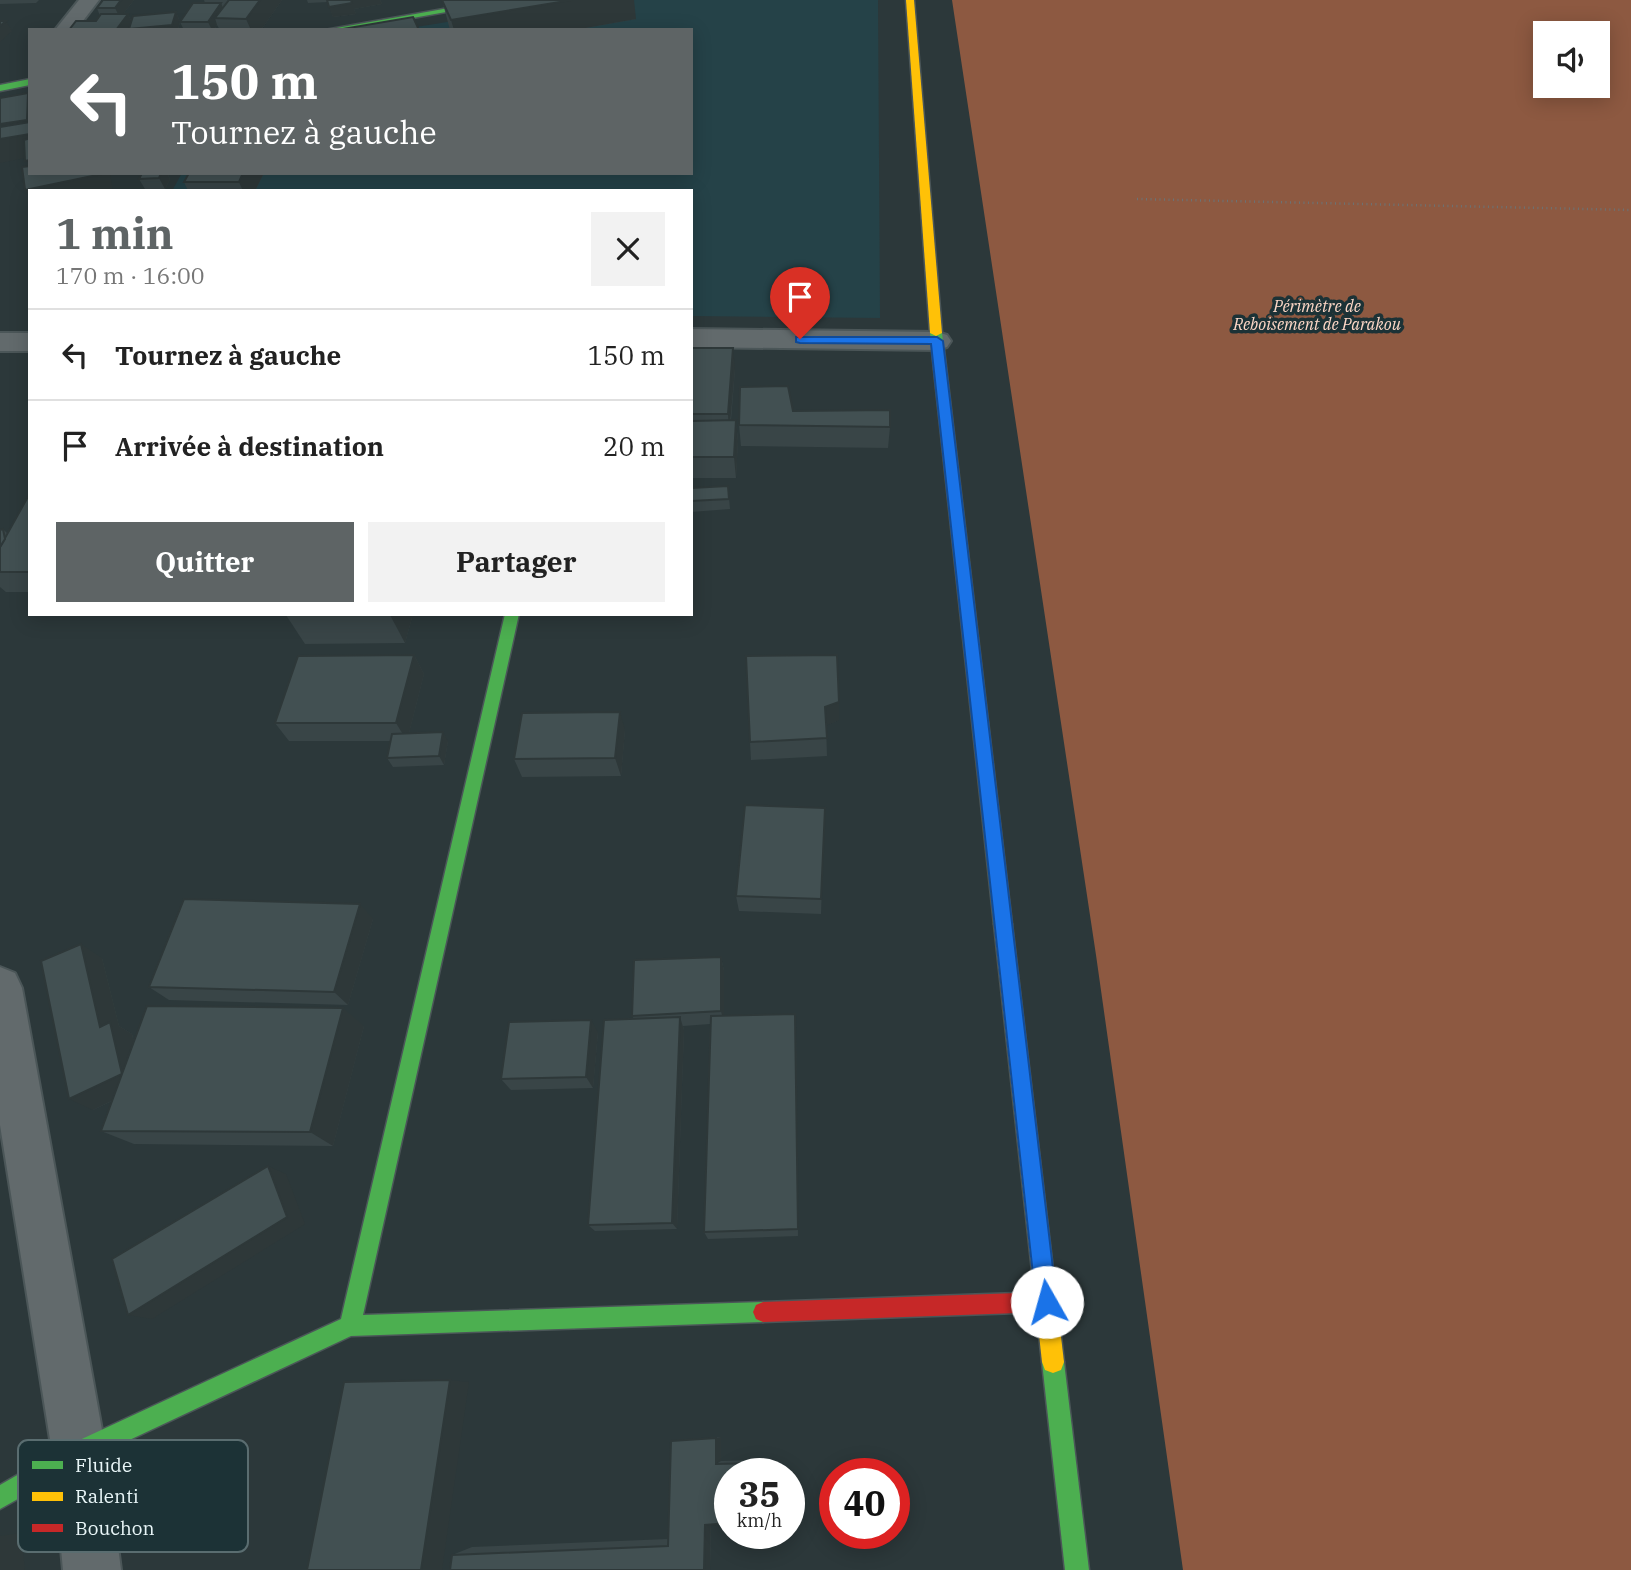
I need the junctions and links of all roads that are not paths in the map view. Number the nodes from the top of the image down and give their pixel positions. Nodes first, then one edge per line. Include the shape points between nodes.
1 (89, 0) edge
2 (509, 0) edge
3 (910, 0) edge
4 (67, 28) edge
5 (341, 28) edge
6 (693, 338) edge
7 (937, 341) junction
8 (0, 342) edge
9 (28, 342) edge
10 (512, 616) edge
11 (0, 988) edge
12 (1047, 1302) junction
13 (350, 1326) junction
14 (77, 1440) edge
15 (105, 1440) edge
16 (18, 1488) edge
17 (0, 1498) edge
18 (90, 1552) edge
19 (92, 1570) edge
20 (1077, 1570) edge

1 - 4 street
2 - 5 street
3 - 7 street
6 - 7 street
7 - 12 street
8 - 9 street
10 - 13 street
11 - 14 street
12 - 13 street
12 - 20 street
13 - 15 street
16 - 17 street
18 - 19 street

